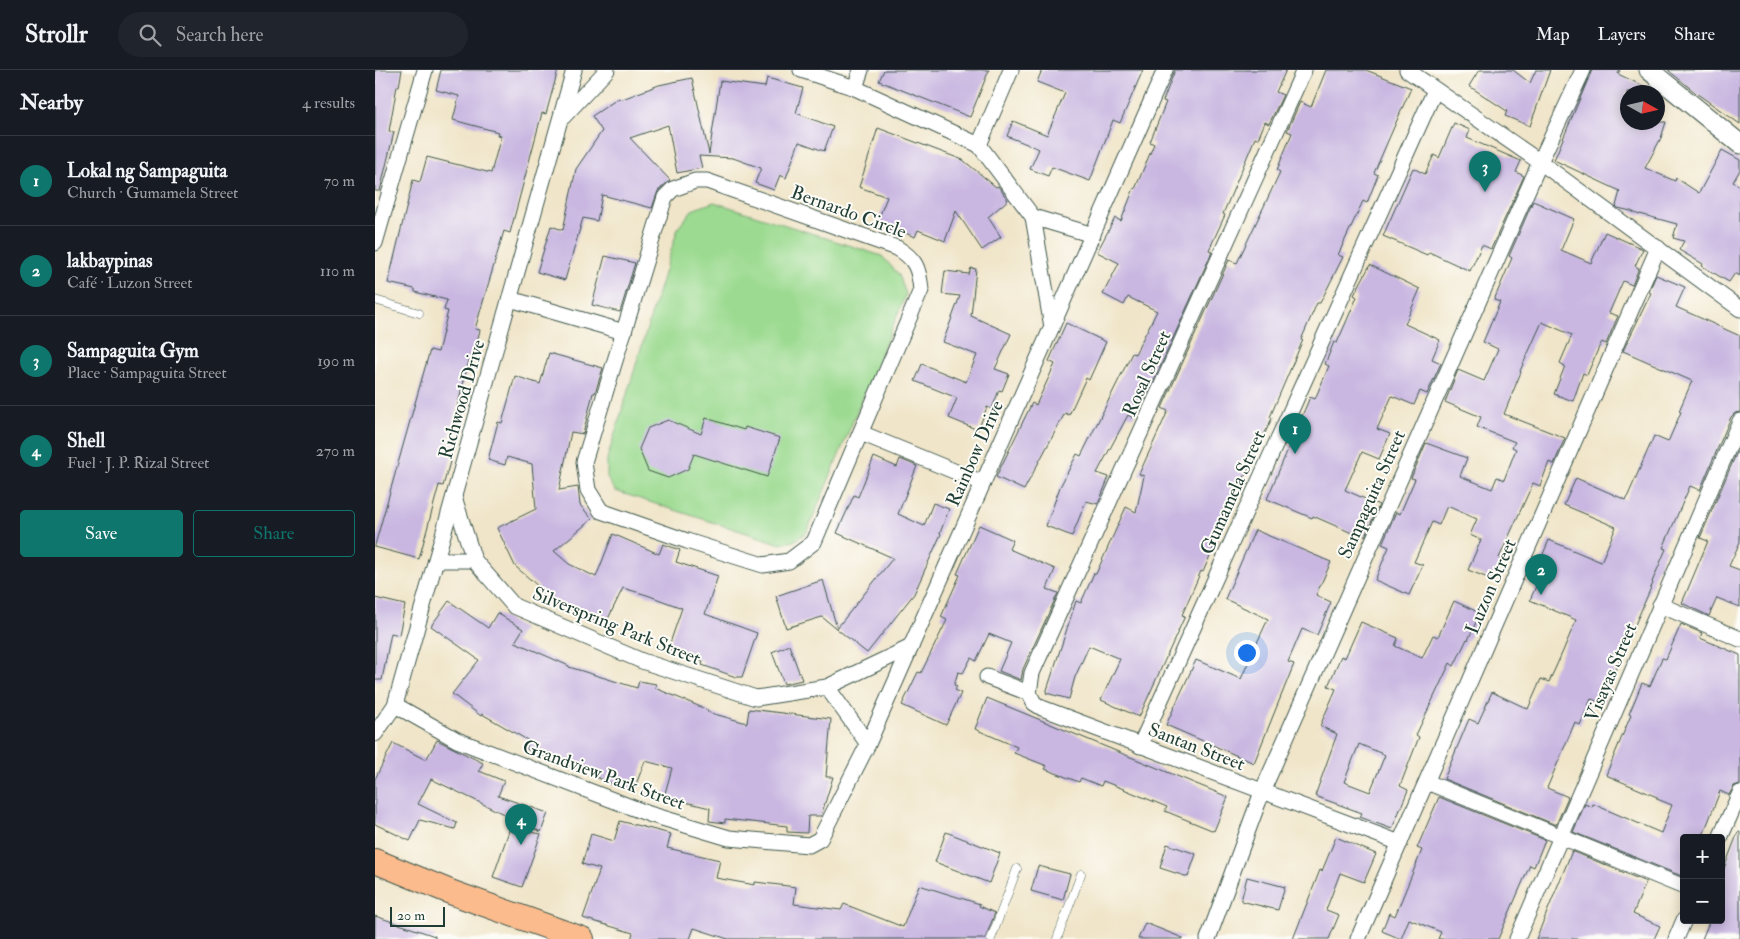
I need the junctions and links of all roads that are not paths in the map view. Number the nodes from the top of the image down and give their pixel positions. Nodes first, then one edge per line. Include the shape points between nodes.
1 (425, 70) edge
2 (574, 70) edge
3 (607, 70) edge
4 (801, 70) edge
5 (861, 70) edge
6 (1011, 70) edge
7 (1165, 70) edge
8 (1304, 70) edge
9 (1407, 70) edge
10 (1583, 70) edge
11 (1649, 70) edge
12 (855, 88) junction
13 (1435, 90) junction
14 (560, 120) junction
15 (1740, 144) edge
16 (979, 145) junction
17 (1540, 162) junction
18 (1033, 217) junction
19 (1093, 235) junction
20 (375, 243) edge
21 (1657, 248) junction
22 (509, 299) junction
23 (375, 300) edge
24 (1740, 309) edge
25 (419, 313) dead end
26 (1052, 327) junction
27 (624, 332) junction
28 (1740, 421) edge
29 (861, 434) junction
30 (983, 483) junction
31 (454, 496) junction
32 (436, 560) junction
33 (474, 560) junction
34 (1661, 605) junction
35 (1740, 639) edge
36 (911, 647) junction
37 (987, 677) dead end
38 (827, 687) junction
39 (1029, 694) junction
40 (395, 705) junction
41 (375, 734) edge
42 (868, 744) junction
43 (1140, 746) junction
44 (1427, 782) junction
45 (1262, 792) junction
46 (1740, 792) edge
47 (1722, 834) edge
48 (1561, 838) junction
49 (809, 844) joint
50 (1400, 844) junction
51 (375, 861) edge
52 (1017, 869) dead end
53 (1081, 874) dead end
54 (1680, 885) edge
55 (1682, 924) edge
56 (582, 939) edge
57 (991, 939) edge
58 (1057, 939) edge
59 (1208, 939) edge
60 (1358, 939) edge
61 (1517, 939) edge
62 (1676, 939) edge

1 - 20 street
2 - 14 street, Richwood Drive
3 - 14 street
4 - 12 street
5 - 12 street
6 - 16 street
7 - 19 street, Rainbow Drive
8 - 39 street, Rosal Street via 1032,673
9 - 13 street
10 - 17 street, Sampaguita Street
11 - 15 street
12 - 16 street
13 - 17 street
13 - 43 street, Gumamela Street
14 - 22 street, Richwood Drive
16 - 18 street
17 - 21 street
17 - 45 street, Sampaguita Street
18 - 19 street
18 - 26 street
19 - 26 street, Rainbow Drive
21 - 24 street
21 - 44 street, Luzon Street
22 - 27 street
22 - 31 street, Richwood Drive
23 - 25 lane
26 - 30 street, Rainbow Drive
27 - 29 street, Bernardo Circle via 584,462 588,490 601,511 763,565 789,561 813,542
27 - 29 street, Bernardo Circle via 665,197 685,184 707,181 897,248 916,265 921,290
28 - 34 street, Visayas Street
29 - 30 street
30 - 36 street, Rainbow Drive
31 - 32 street, Richwood Drive
31 - 33 street, Silverspring Park Street
32 - 33 street
32 - 40 street, Richwood Drive
33 - 38 street, Silverspring Park Street via 515,606 642,661 756,698
34 - 35 street
34 - 48 street, Visayas Street
36 - 38 street, Silverspring Park Street
36 - 42 street, Rainbow Drive
37 - 39 street, Santan Street
38 - 42 street
39 - 43 street, Santan Street via 1042,708
40 - 41 street, Richwood Drive
40 - 49 street, Grandview Park Street via 457,740 649,814 729,838
42 - 49 street, Rainbow Drive via 820,839
43 - 45 street, Santan Street
44 - 48 street
44 - 50 street, Luzon Street
45 - 50 street, Santan Street
45 - 59 street, Sampaguita Street
46 - 47 street
48 - 54 street
48 - 61 street, Visayas Street
50 - 60 street, Luzon Street
51 - 56 main road
52 - 57 lane
53 - 58 lane
55 - 62 street

